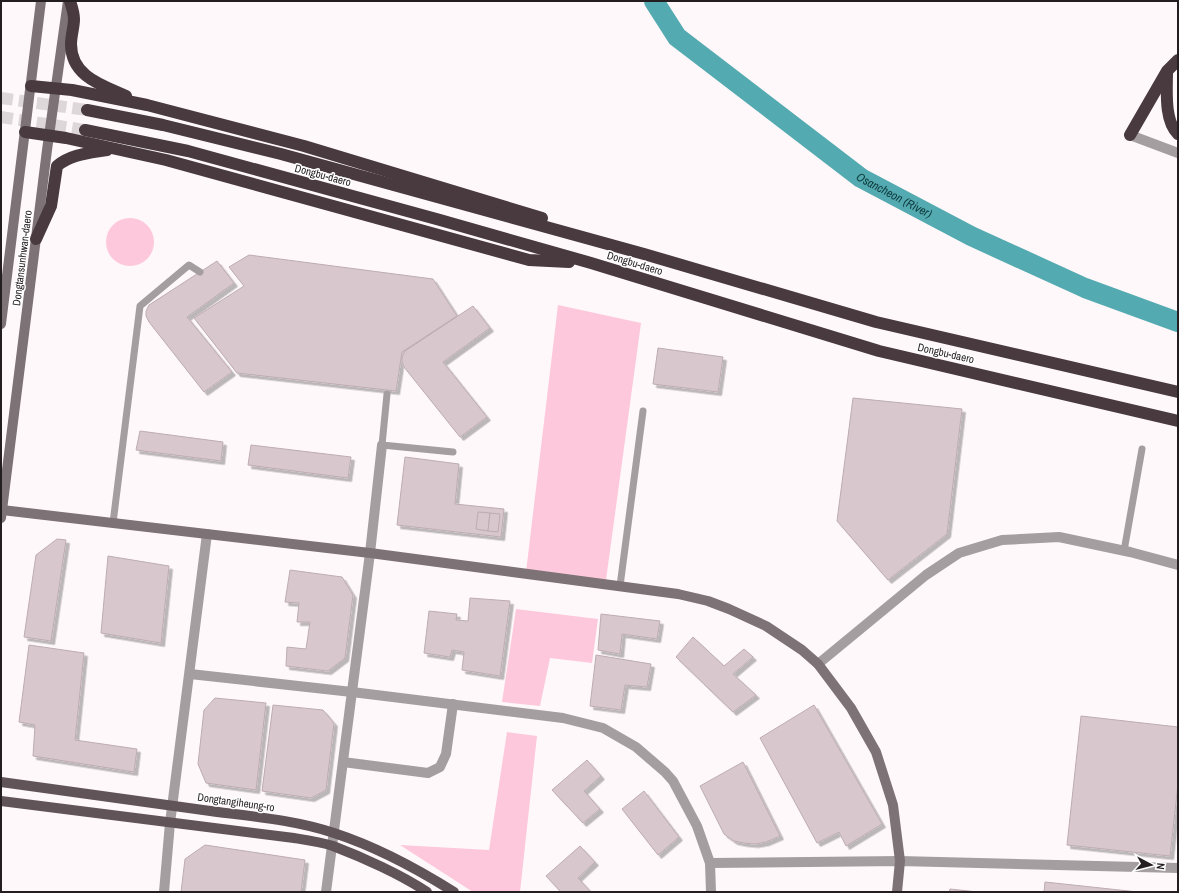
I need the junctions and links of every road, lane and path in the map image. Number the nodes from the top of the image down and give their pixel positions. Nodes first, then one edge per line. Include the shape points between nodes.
1 (41, 1) edge
2 (69, 1) edge
3 (1178, 60) edge
4 (1167, 71) junction
5 (31, 86) junction
6 (56, 89) junction
7 (147, 105) junction
8 (87, 110) tunnel mouth
9 (85, 130) tunnel mouth
10 (25, 132) junction
11 (1178, 134) edge
12 (1130, 135) joint
13 (49, 136) junction
14 (112, 149) junction
15 (1178, 153) edge
16 (36, 239) junction
17 (644, 254) junction
18 (591, 263) junction
19 (200, 272) dead end
20 (1, 324) edge
21 (1178, 392) edge
22 (387, 394) dead end
23 (643, 411) dead end
24 (1178, 422) edge
25 (382, 445) junction
26 (1142, 449) dead end
27 (453, 452) dead end
28 (2, 514) edge
29 (113, 523) junction
30 (207, 534) junction
31 (1124, 551) junction
32 (370, 553) junction
33 (1178, 565) edge
34 (620, 586) junction
35 (818, 664) junction
36 (190, 674) junction
37 (352, 692) junction
38 (453, 704) junction
39 (343, 762) junction
40 (1, 782) edge
41 (1, 802) edge
42 (173, 806) junction
43 (170, 823) junction
44 (333, 832) junction
45 (332, 846) junction
46 (900, 861) junction
47 (710, 864) junction
48 (1178, 868) edge
49 (164, 892) edge
50 (326, 892) edge
51 (427, 892) edge
52 (454, 892) edge
53 (711, 892) edge
54 (897, 892) edge

1 - 5 street, Dongtansunhwan-daero
2 - 6 street, Dongtansunhwan-daero
2 - 7 highway via 74,18 71,45 74,62 94,82
3 - 4 highway
4 - 11 highway via 1166,102 1172,129
4 - 12 highway
5 - 6 highway
5 - 10 street, Dongtansunhwan-daero
6 - 7 highway
6 - 13 street, Dongtansunhwan-daero
7 - 17 highway via 304,146 562,224
8 - 17 highway, Dongbu-daero via 163,125 281,154
9 - 18 highway, Dongbu-daero via 188,151
10 - 13 highway
10 - 20 street, Dongtansunhwan-daero
12 - 15 street
13 - 14 highway
13 - 16 street, Dongtansunhwan-daero
14 - 16 highway via 71,157 57,166 51,206
14 - 18 highway via 166,160 529,260
16 - 28 street, Dongtansunhwan-daero
17 - 21 highway, Dongbu-daero via 876,322
18 - 24 highway, Dongbu-daero via 880,351
19 - 29 lane via 189,265 140,306
22 - 25 lane
23 - 34 lane
25 - 27 lane
25 - 32 street
26 - 31 lane
28 - 29 street
29 - 30 street
30 - 32 street
30 - 36 street
31 - 33 street
31 - 35 street via 1059,537 1002,540 959,553 926,574
32 - 34 street
32 - 37 street
34 - 35 street via 678,594 729,609 766,626
35 - 46 street via 851,708 876,752 893,805
36 - 37 street
36 - 42 street
37 - 38 street
37 - 39 street
38 - 39 street via 446,754 440,767 428,773
38 - 47 street via 563,718 603,728 636,746 673,781 697,826
39 - 44 street
40 - 42 main road, Dongtangiheung-ro
41 - 43 main road
42 - 43 street
42 - 44 main road, Dongtangiheung-ro via 297,824
43 - 45 main road via 294,838
43 - 49 street
44 - 45 street
44 - 52 main road, Dongtangiheung-ro via 379,850
45 - 50 street
45 - 51 main road
46 - 47 street
46 - 48 street
46 - 54 street
47 - 53 street

